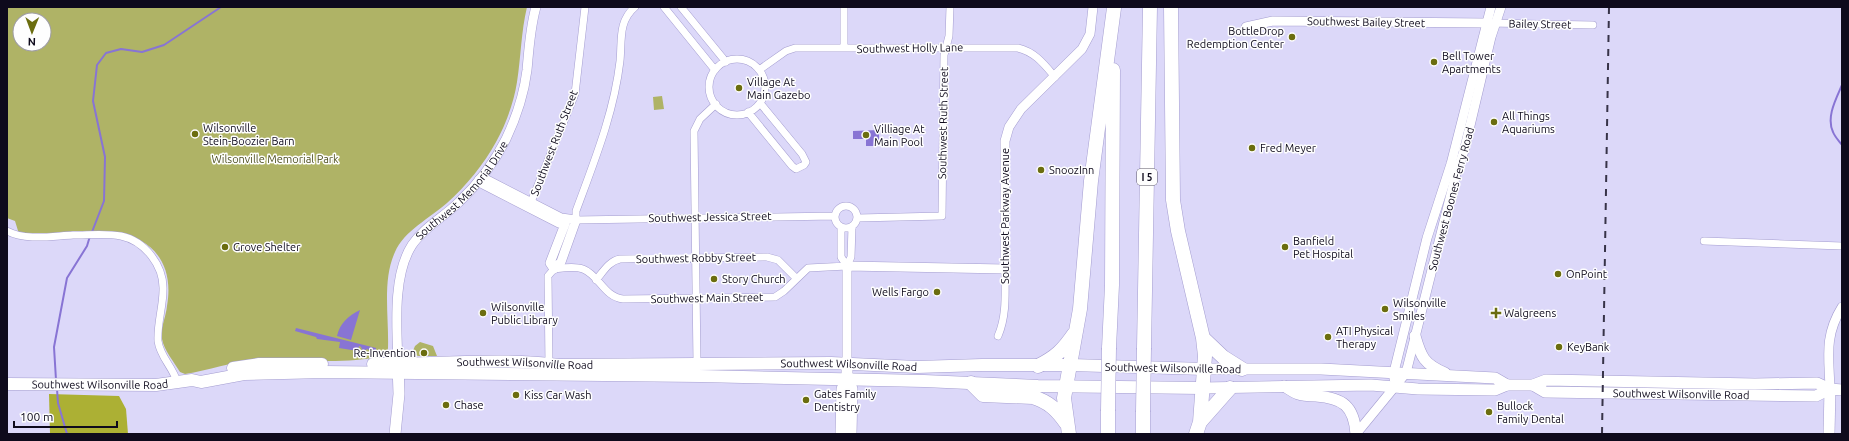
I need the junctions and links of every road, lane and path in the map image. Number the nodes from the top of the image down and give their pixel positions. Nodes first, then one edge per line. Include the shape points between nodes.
1 (536, 7) edge
2 (585, 7) edge
3 (635, 7) edge
4 (664, 7) edge
5 (681, 7) edge
6 (844, 7) edge
7 (950, 7) edge
8 (1093, 7) edge
9 (1150, 7) edge
10 (1171, 7) edge
11 (1491, 7) edge
12 (1501, 7) edge
13 (1114, 8) edge
14 (1491, 23) junction
15 (1593, 24) dead end
16 (1246, 27) dead end
17 (946, 47) junction
18 (844, 48) junction
19 (726, 62) junction
20 (715, 70) junction
21 (759, 70) junction
22 (1055, 77) junction
23 (760, 103) junction
24 (716, 104) junction
25 (748, 112) junction
26 (479, 180) junction
27 (530, 205) junction
28 (835, 216) junction
29 (694, 218) junction
30 (858, 218) junction
31 (574, 220) junction
32 (841, 227) junction
33 (852, 227) junction
34 (7, 231) edge
35 (1704, 241) dead end
36 (1842, 246) edge
37 (695, 258) junction
38 (847, 266) junction
39 (554, 269) junction
40 (1005, 270) junction
41 (796, 278) junction
42 (596, 280) junction
43 (696, 298) junction
44 (1842, 307) edge
45 (1077, 328) junction
46 (998, 336) dead end
47 (1415, 336) junction
48 (1203, 338) junction
49 (697, 363) junction
50 (847, 364) junction
51 (1071, 365) junction
52 (1038, 366) junction
53 (398, 368) junction
54 (549, 369) junction
55 (1204, 369) junction
56 (1242, 369) junction
57 (1394, 372) junction
58 (1406, 373) junction
59 (1451, 375) junction
60 (847, 379) junction
61 (177, 382) junction
62 (970, 382) junction
63 (7, 384) edge
64 (1505, 384) junction
65 (1066, 386) junction
66 (1284, 386) junction
67 (1394, 387) junction
68 (1202, 388) junction
69 (1230, 388) junction
70 (1830, 389) junction
71 (1842, 390) edge
72 (1198, 428) edge
73 (1069, 430) edge
74 (395, 434) edge
75 (841, 434) edge
76 (851, 434) edge
77 (1108, 434) edge
78 (1143, 434) edge
79 (1356, 434) edge
80 (1829, 434) edge

1 - 26 street, Southwest Memorial Drive via 525,81 514,119 496,156
2 - 27 street, Southwest Ruth Street via 575,98
3 - 31 street via 623,21 614,102
4 - 20 street
5 - 19 street
6 - 18 street
7 - 17 street, Southwest Ruth Street via 950,36
8 - 22 street, Southwest Parkway Avenue via 1091,28 1086,42
9 - 78 highway, I 5, bridge
10 - 48 highway, I 5 via 1173,200
11 - 14 street, Southwest Boones Ferry Road
12 - 14 street, Southwest Boones Ferry Road
13 - 45 highway via 1091,181
13 - 77 highway, bridge
14 - 15 street, Bailey Street
14 - 16 street, Southwest Bailey Street via 1273,21
14 - 47 street, Southwest Boones Ferry Road via 1478,96
14 - 57 street, Southwest Boones Ferry Road via 1427,238
17 - 18 street, Southwest Holly Lane
17 - 22 street, Southwest Holly Lane via 1028,50 1036,55
17 - 30 street, Southwest Ruth Street via 942,216
18 - 21 street, Southwest Holly Lane via 786,50
19 - 20 street
19 - 21 street via 745,60
20 - 24 street via 710,89
21 - 23 street via 765,85
22 - 40 street, Southwest Parkway Avenue via 1017,114 1006,135
23 - 25 street
23 - 25 street via 802,154 806,162 804,165 796,169 790,164
24 - 25 street via 727,113
24 - 29 street via 700,119 694,131
26 - 27 street, Southwest Jessica Street via 487,180
26 - 53 street, Southwest Memorial Drive via 459,202 420,235 405,260 398,294
27 - 31 street, Southwest Jessica Street via 559,223
28 - 29 street, Southwest Jessica Street
28 - 30 street, Southwest Jessica Street via 839,209 847,206 855,210
28 - 32 street
29 - 31 street, Southwest Jessica Street
29 - 37 street
30 - 33 street
31 - 39 street via 561,262
32 - 33 street
32 - 38 street via 841,257
33 - 38 street via 851,257
34 - 61 street via 16,236 121,236 137,243 152,256 163,284 158,342
35 - 36 street
37 - 41 street, Southwest Robby Street via 773,258
37 - 42 street, Southwest Robby Street via 615,260
37 - 43 street
38 - 40 street, Southwest Main Street
38 - 41 street, Southwest Main Street via 808,268
38 - 50 street
39 - 42 street, Southwest Main Street via 576,267
39 - 54 street via 548,276
40 - 46 street, Southwest Parkway Avenue via 1004,323
41 - 43 street, Southwest Main Street via 775,297
42 - 43 street, Southwest Main Street via 608,293 617,298
43 - 49 street
44 - 70 street via 1831,328 1829,338
45 - 51 highway
45 - 52 highway via 1058,354
47 - 58 street, Southwest Boones Ferry Road
47 - 59 main road via 1424,360 1436,369
48 - 55 highway, I 5
48 - 56 highway via 1223,358
49 - 50 main road, Southwest Wilsonville Road
49 - 54 main road, Southwest Wilsonville Road via 559,365
50 - 52 main road, Southwest Wilsonville Road via 918,367
50 - 60 main road
51 - 52 main road, Southwest Wilsonville Road
51 - 55 main road, Southwest Wilsonville Road
51 - 65 highway
53 - 54 main road, Southwest Wilsonville Road via 492,362
53 - 61 main road, Southwest Wilsonville Road via 272,372 201,382
53 - 74 main road via 399,394
54 - 60 main road, Southwest Wilsonville Road
55 - 56 main road, Southwest Wilsonville Road
55 - 68 highway, I 5
56 - 57 main road, Southwest Wilsonville Road
57 - 58 main road, Southwest Wilsonville Road
57 - 67 street, Southwest Boones Ferry Road
58 - 59 main road, Southwest Wilsonville Road
58 - 67 street, Southwest Boones Ferry Road
59 - 64 main road, Southwest Wilsonville Road via 1495,378
60 - 62 main road, Southwest Wilsonville Road
60 - 75 main road via 842,388
60 - 76 main road via 852,390
61 - 63 main road, Southwest Wilsonville Road via 143,385
62 - 65 main road, Southwest Wilsonville Road
62 - 73 highway via 983,395 1041,399 1055,409
64 - 67 main road, Southwest Wilsonville Road via 1495,390
64 - 70 main road, Southwest Wilsonville Road via 1533,385 1546,380 1817,383
65 - 68 main road, Southwest Wilsonville Road
65 - 73 highway via 1064,398
66 - 67 main road, Southwest Wilsonville Road
66 - 69 main road, Southwest Wilsonville Road
66 - 79 main road via 1298,395 1339,399 1349,409
67 - 79 street, Southwest Boones Ferry Road
68 - 69 main road, Southwest Wilsonville Road
68 - 72 highway, I 5
69 - 72 highway, I 5
70 - 71 main road, Southwest Wilsonville Road
70 - 80 main road

